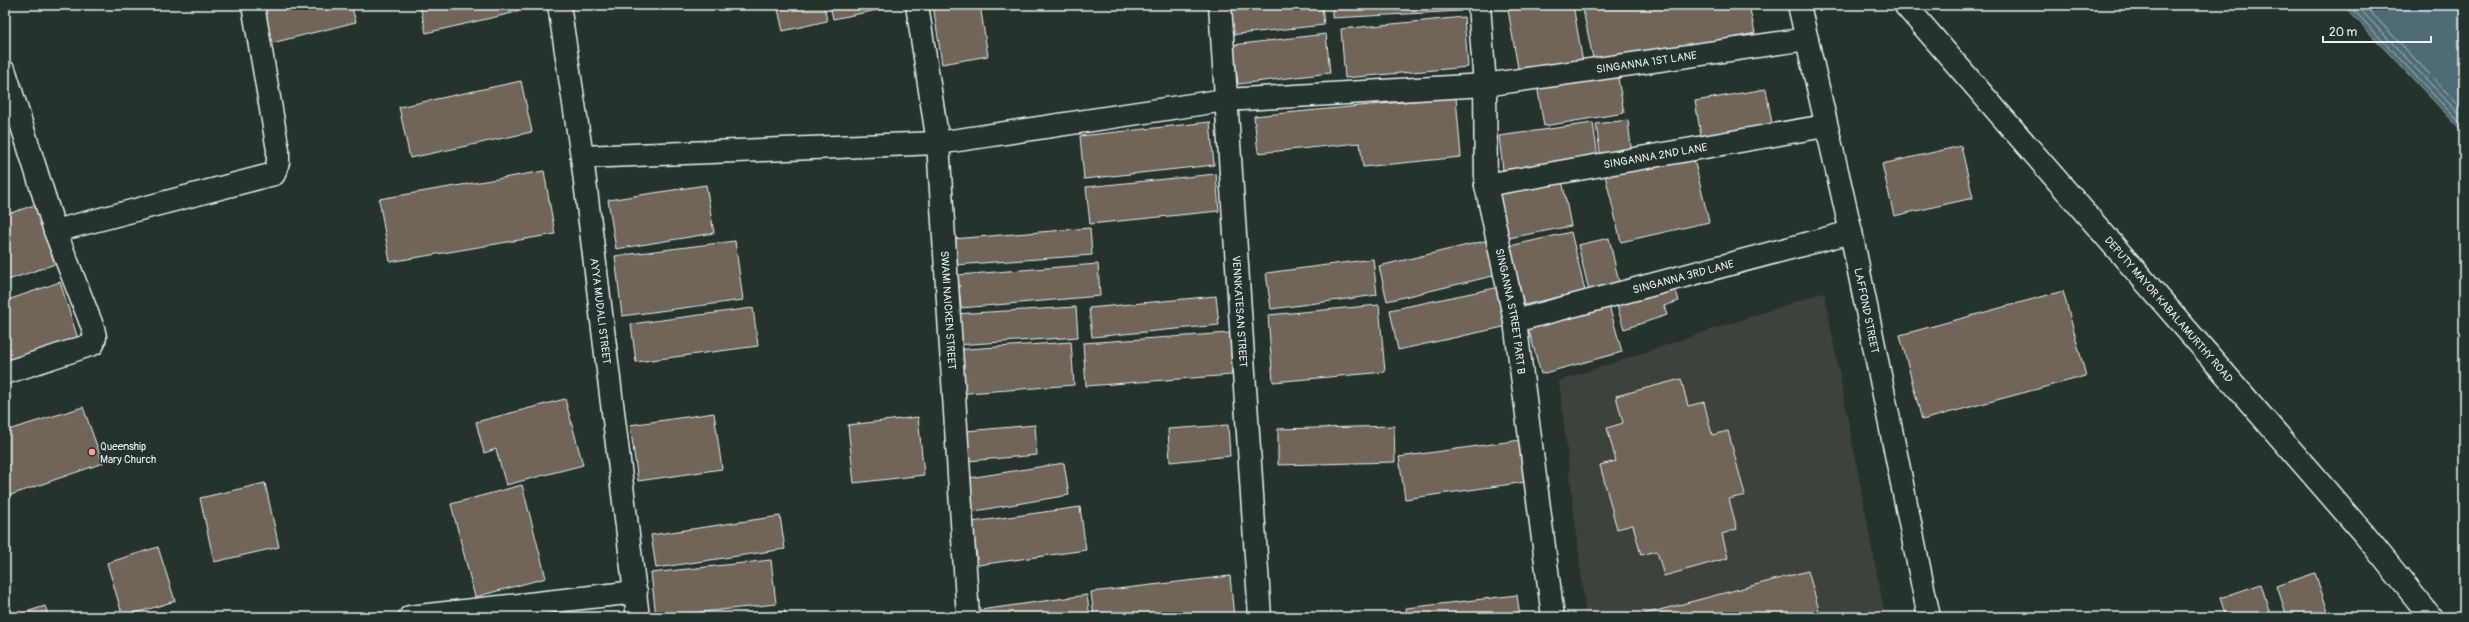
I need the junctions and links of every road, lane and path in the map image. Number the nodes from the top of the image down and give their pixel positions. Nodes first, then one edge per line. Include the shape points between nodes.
1 (253, 5) edge
2 (559, 5) edge
3 (917, 5) edge
4 (1220, 5) edge
5 (1479, 5) edge
6 (1799, 5) edge
7 (1905, 5) edge
8 (1807, 38) junction
9 (5, 72) edge
10 (1485, 85) junction
11 (1225, 100) junction
12 (1825, 126) junction
13 (938, 142) junction
14 (582, 157) junction
15 (1486, 185) junction
16 (55, 231) junction
17 (1851, 232) junction
18 (1515, 321) junction
19 (5, 373) edge
20 (636, 592) junction
21 (410, 617) edge
22 (638, 617) edge
23 (968, 617) edge
24 (1260, 617) edge
25 (1552, 617) edge
26 (1929, 617) edge
27 (2431, 617) edge

1 - 16 street via 278,150 274,174
2 - 14 street, AYYA MUDALI STREET
3 - 13 street, SWAMI NAICKEN STREET
4 - 11 street, VENNKATESAN STREET
5 - 10 street, SINGANNA STREET PART B
6 - 8 street, LAFFOND STREET
7 - 27 street, DEPUTY MAYOR KABALAMURTHY ROAD via 2369,540
8 - 10 street, SINGANNA 1ST LANE
8 - 12 street, LAFFOND STREET
9 - 16 street
10 - 11 street, SINGANNA 1ST LANE
10 - 15 street, SINGANNA STREET PART B
11 - 13 street, SINGANNA 1ST LANE
11 - 24 street, VENNKATESAN STREET
12 - 15 street, SINGANNA 2ND LANE
12 - 17 street, LAFFOND STREET
13 - 14 street, SINGANNA 1ST LANE
13 - 23 street, SWAMI NAICKEN STREET
14 - 20 street, AYYA MUDALI STREET
15 - 18 street, SINGANNA STREET PART B
16 - 19 street via 93,328 93,344
17 - 18 street, SINGANNA 3RD LANE
17 - 26 street, LAFFOND STREET
18 - 25 street, SINGANNA STREET PART B
20 - 21 street
20 - 22 street, AYYA MUDALI STREET

